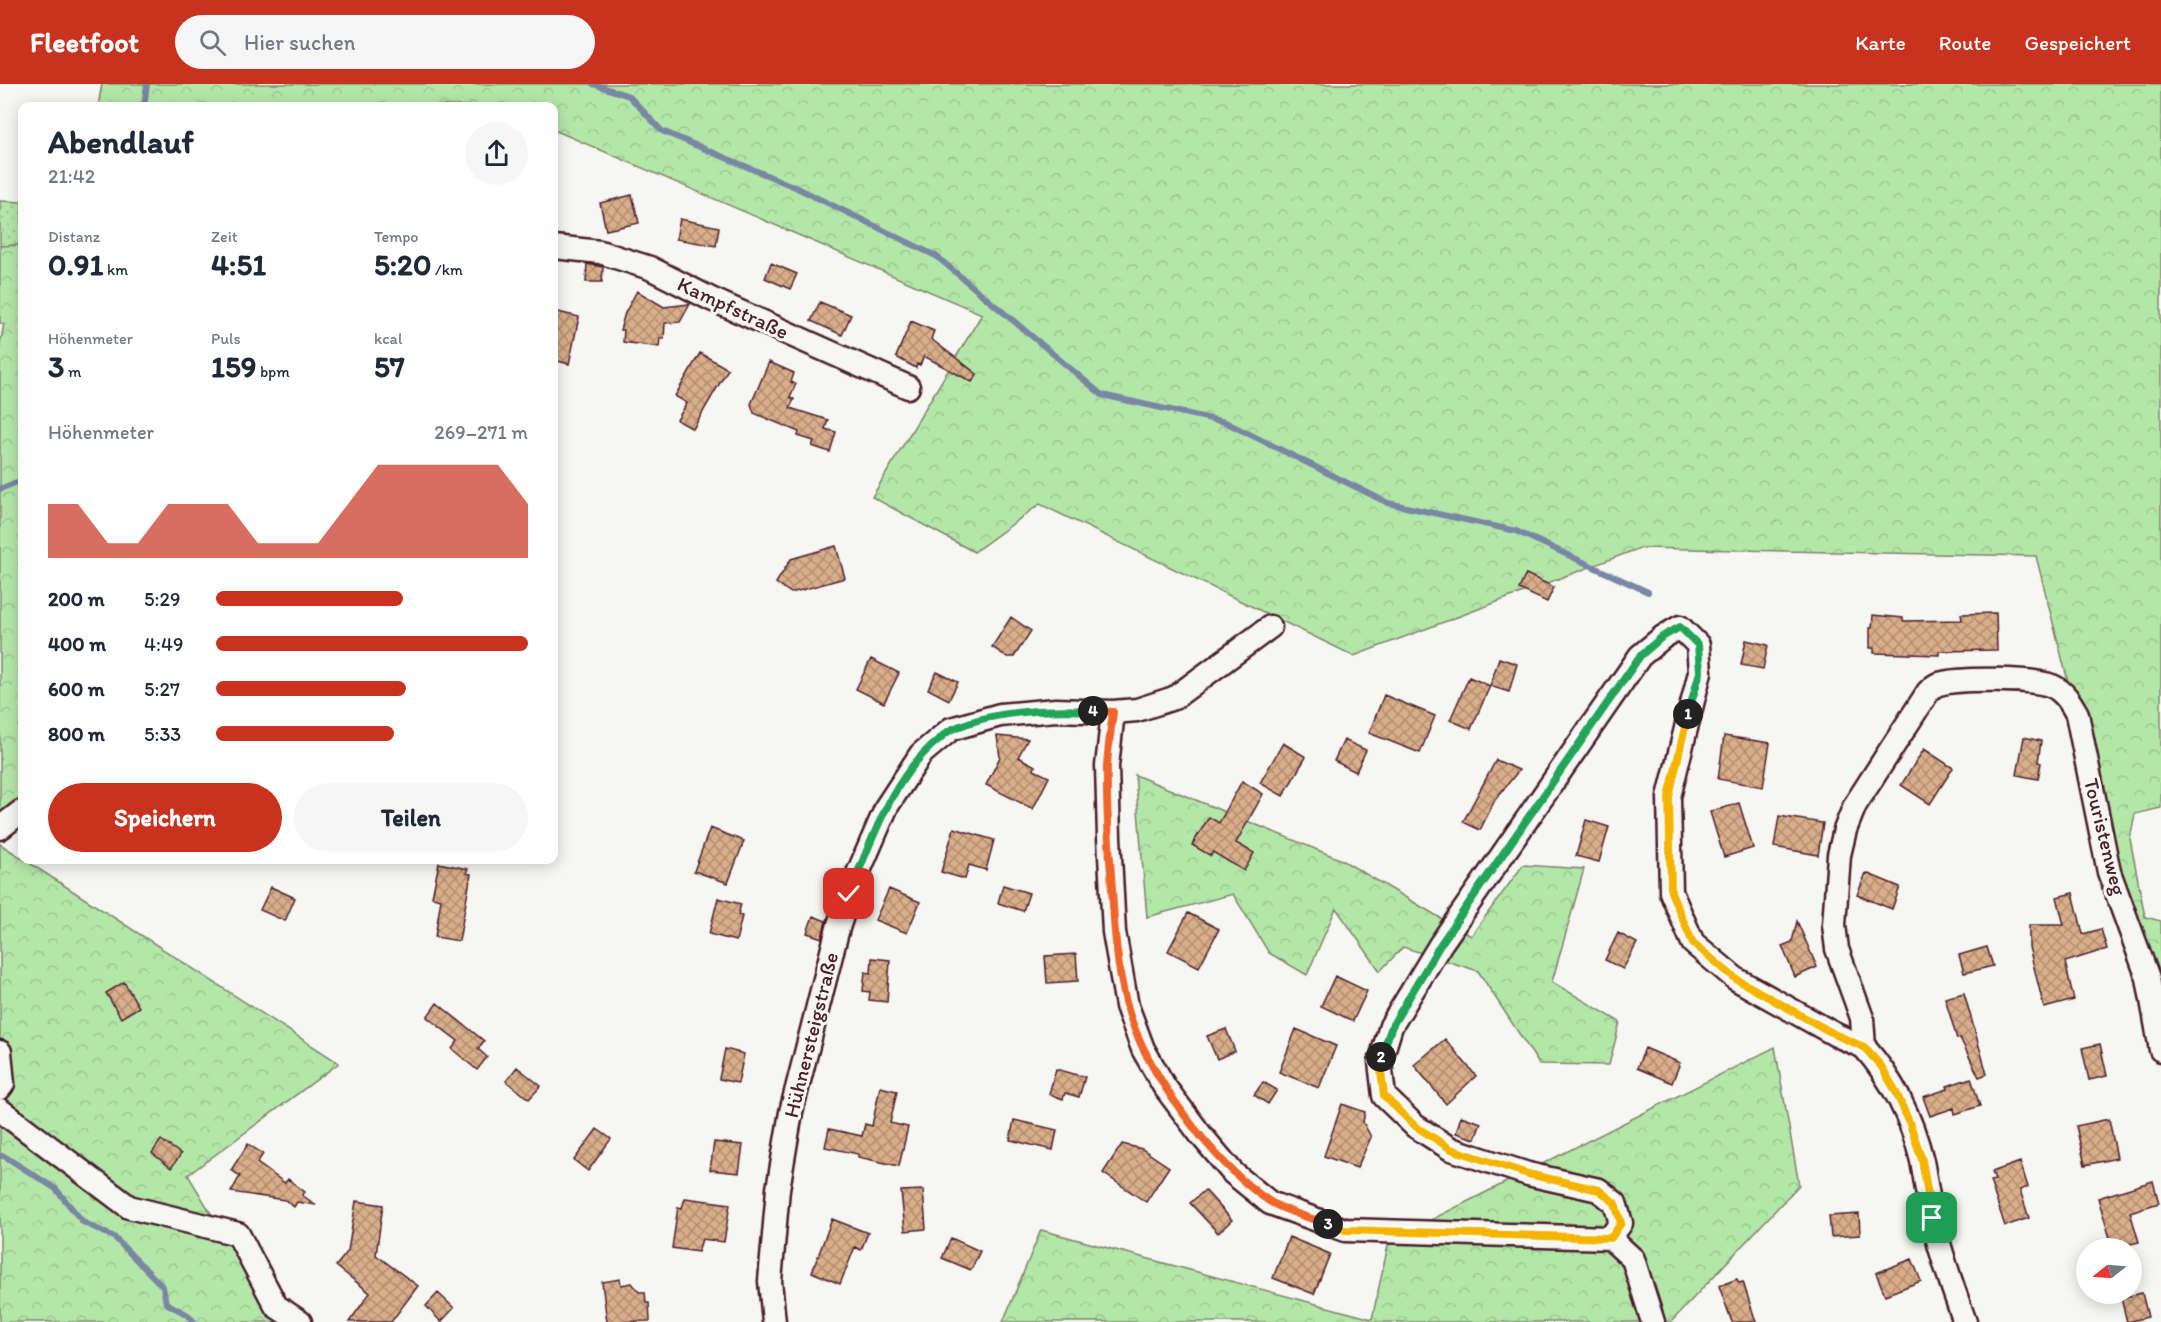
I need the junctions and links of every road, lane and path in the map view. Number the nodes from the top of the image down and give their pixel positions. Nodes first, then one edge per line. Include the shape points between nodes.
1 (558, 247) edge
2 (908, 387) dead end
3 (1270, 627) dead end
4 (1113, 712) junction
5 (18, 814) edge
6 (0, 828) edge
7 (1864, 1047) junction
8 (2161, 1050) edge
9 (0, 1052) edge
10 (0, 1088) edge
11 (0, 1110) edge
12 (1611, 1238) junction
13 (300, 1322) edge
14 (774, 1322) edge
15 (1653, 1322) edge
16 (1965, 1322) edge

1 - 2 street, Kampfstraße via 600,252 650,268
3 - 4 street, Hühnersteigstraße via 1174,698 1137,710
4 - 12 street via 1107,766 1108,837 1114,932 1127,1006 1143,1049 1164,1086 1233,1173 1270,1203 1345,1230
4 - 14 street, Hühnersteigstraße via 1056,710 1000,715 951,729 921,754 887,806 838,928 791,1112 778,1189 770,1281
5 - 6 street
7 - 8 street, Touristenweg via 1862,1018 1837,949 1833,925 1839,855 1855,805 1936,685 2014,680 2052,686 2066,695 2077,714 2109,872 2148,978
7 - 12 street via 1736,979 1693,943 1671,892 1669,797 1700,672 1698,645 1680,627 1640,656 1446,936 1392,1026 1380,1062 1384,1096 1415,1126 1451,1149 1528,1174 1599,1190 1615,1203 1621,1223
7 - 16 street via 1881,1066 1910,1124 1922,1160 1943,1261
9 - 10 street
11 - 13 street via 129,1207 238,1234 276,1306
12 - 15 street via 1633,1259

